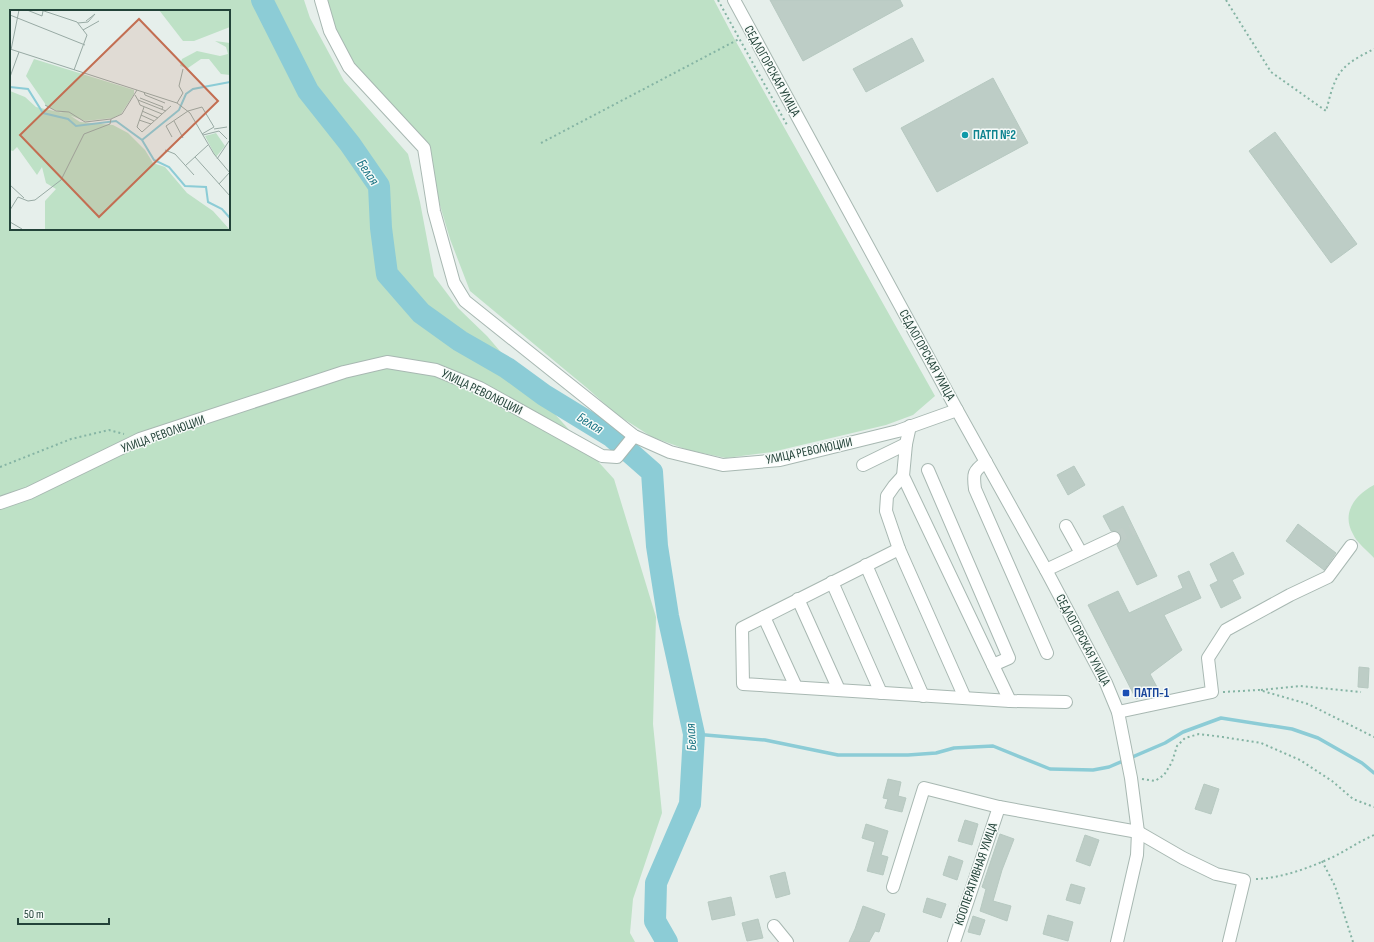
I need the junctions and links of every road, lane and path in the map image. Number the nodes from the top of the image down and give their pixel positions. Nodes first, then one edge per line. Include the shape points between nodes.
1 (321, 0) edge
2 (734, 0) edge
3 (1226, 0) edge
4 (739, 39) dead end
5 (1374, 49) edge
6 (541, 143) dead end
7 (957, 410) junction
8 (910, 426) junction
9 (634, 436) junction
10 (140, 439) junction
11 (906, 444) junction
12 (986, 462) junction
13 (863, 465) dead end
14 (0, 467) edge
15 (928, 470) dead end
16 (903, 476) junction
17 (0, 503) edge
18 (1066, 526) dead end
19 (1114, 538) tunnel mouth
20 (1351, 546) dead end
21 (899, 549) junction
22 (1081, 553) junction
23 (866, 565) junction
24 (1046, 570) junction
25 (832, 582) junction
26 (978, 587) junction
27 (960, 595) junction
28 (798, 599) junction
29 (764, 617) junction
30 (1047, 653) dead end
31 (992, 665) junction
32 (796, 688) junction
33 (839, 690) junction
34 (1259, 690) junction
35 (1212, 692) junction
36 (1361, 692) dead end
37 (881, 693) junction
38 (923, 696) junction
39 (965, 698) junction
40 (1010, 701) junction
41 (1066, 702) dead end
42 (1118, 712) junction
43 (1374, 737) edge
44 (1131, 778) junction
45 (999, 807) junction
46 (1374, 807) edge
47 (1138, 832) junction
48 (1374, 835) edge
49 (1322, 861) junction
50 (1244, 880) junction
51 (893, 887) dead end
52 (774, 926) dead end
53 (786, 942) edge
54 (954, 942) edge
55 (1117, 942) edge
56 (1229, 942) edge
57 (1353, 942) edge

1 - 9 street via 330,31 349,67 424,148 434,211 454,283 465,301
2 - 7 street, СЕДЛОГОРСКАЯ УЛИЦА
3 - 5 path via 1271,72 1326,111 1336,80 1344,68
4 - 6 path
7 - 8 street, УЛИЦА РЕВОЛЮЦИИ
7 - 12 street, СЕДЛОГОРСКАЯ УЛИЦА
8 - 9 street, УЛИЦА РЕВОЛЮЦИИ via 780,460 723,465 670,452
8 - 11 street
9 - 10 street, УЛИЦА РЕВОЛЮЦИИ via 617,457 602,456 480,388 436,370 387,362 344,372
10 - 14 path via 109,430 71,439
10 - 17 street, УЛИЦА РЕВОЛЮЦИИ via 28,494
11 - 13 street
11 - 16 street
12 - 24 street, СЕДЛОГОРСКАЯ УЛИЦА
12 - 30 street via 977,468 973,476 974,489
15 - 26 street
16 - 21 street via 887,496 886,511
16 - 27 street
18 - 22 street
19 - 22 street
20 - 35 street via 1328,577 1226,630 1208,658
21 - 23 street
21 - 39 street
22 - 24 street
23 - 25 street
23 - 38 street
24 - 42 street, СЕДЛОГОРСКАЯ УЛИЦА via 1106,683
25 - 28 street
25 - 37 street
26 - 27 street
26 - 31 street via 1009,658
27 - 31 street
28 - 29 street
28 - 33 street
29 - 32 street
29 - 32 street via 742,628 743,684
31 - 40 street
32 - 33 street
33 - 37 street
34 - 35 path
34 - 36 path via 1300,686
34 - 43 path via 1308,704
35 - 42 street
37 - 38 street
38 - 39 street
39 - 40 street
40 - 41 street
42 - 44 street, СЕДЛОГОРСКАЯ УЛИЦА
44 - 46 path via 1155,781 1164,775 1177,746 1185,738 1199,734 1261,743 1300,760 1353,798
44 - 47 street, СЕДЛОГОРСКАЯ УЛИЦА
45 - 47 street, КООПЕРАТИВНАЯ УЛИЦА
45 - 51 street, КООПЕРАТИВНАЯ УЛИЦА via 924,788
45 - 54 street, КООПЕРАТИВНАЯ УЛИЦА
47 - 50 street, КООПЕРАТИВНАЯ УЛИЦА via 1216,874
47 - 55 street, СЕДЛОГОРСКАЯ УЛИЦА via 1137,855
48 - 49 path
49 - 50 path via 1294,872
49 - 57 path via 1334,886
50 - 56 street
52 - 53 street

